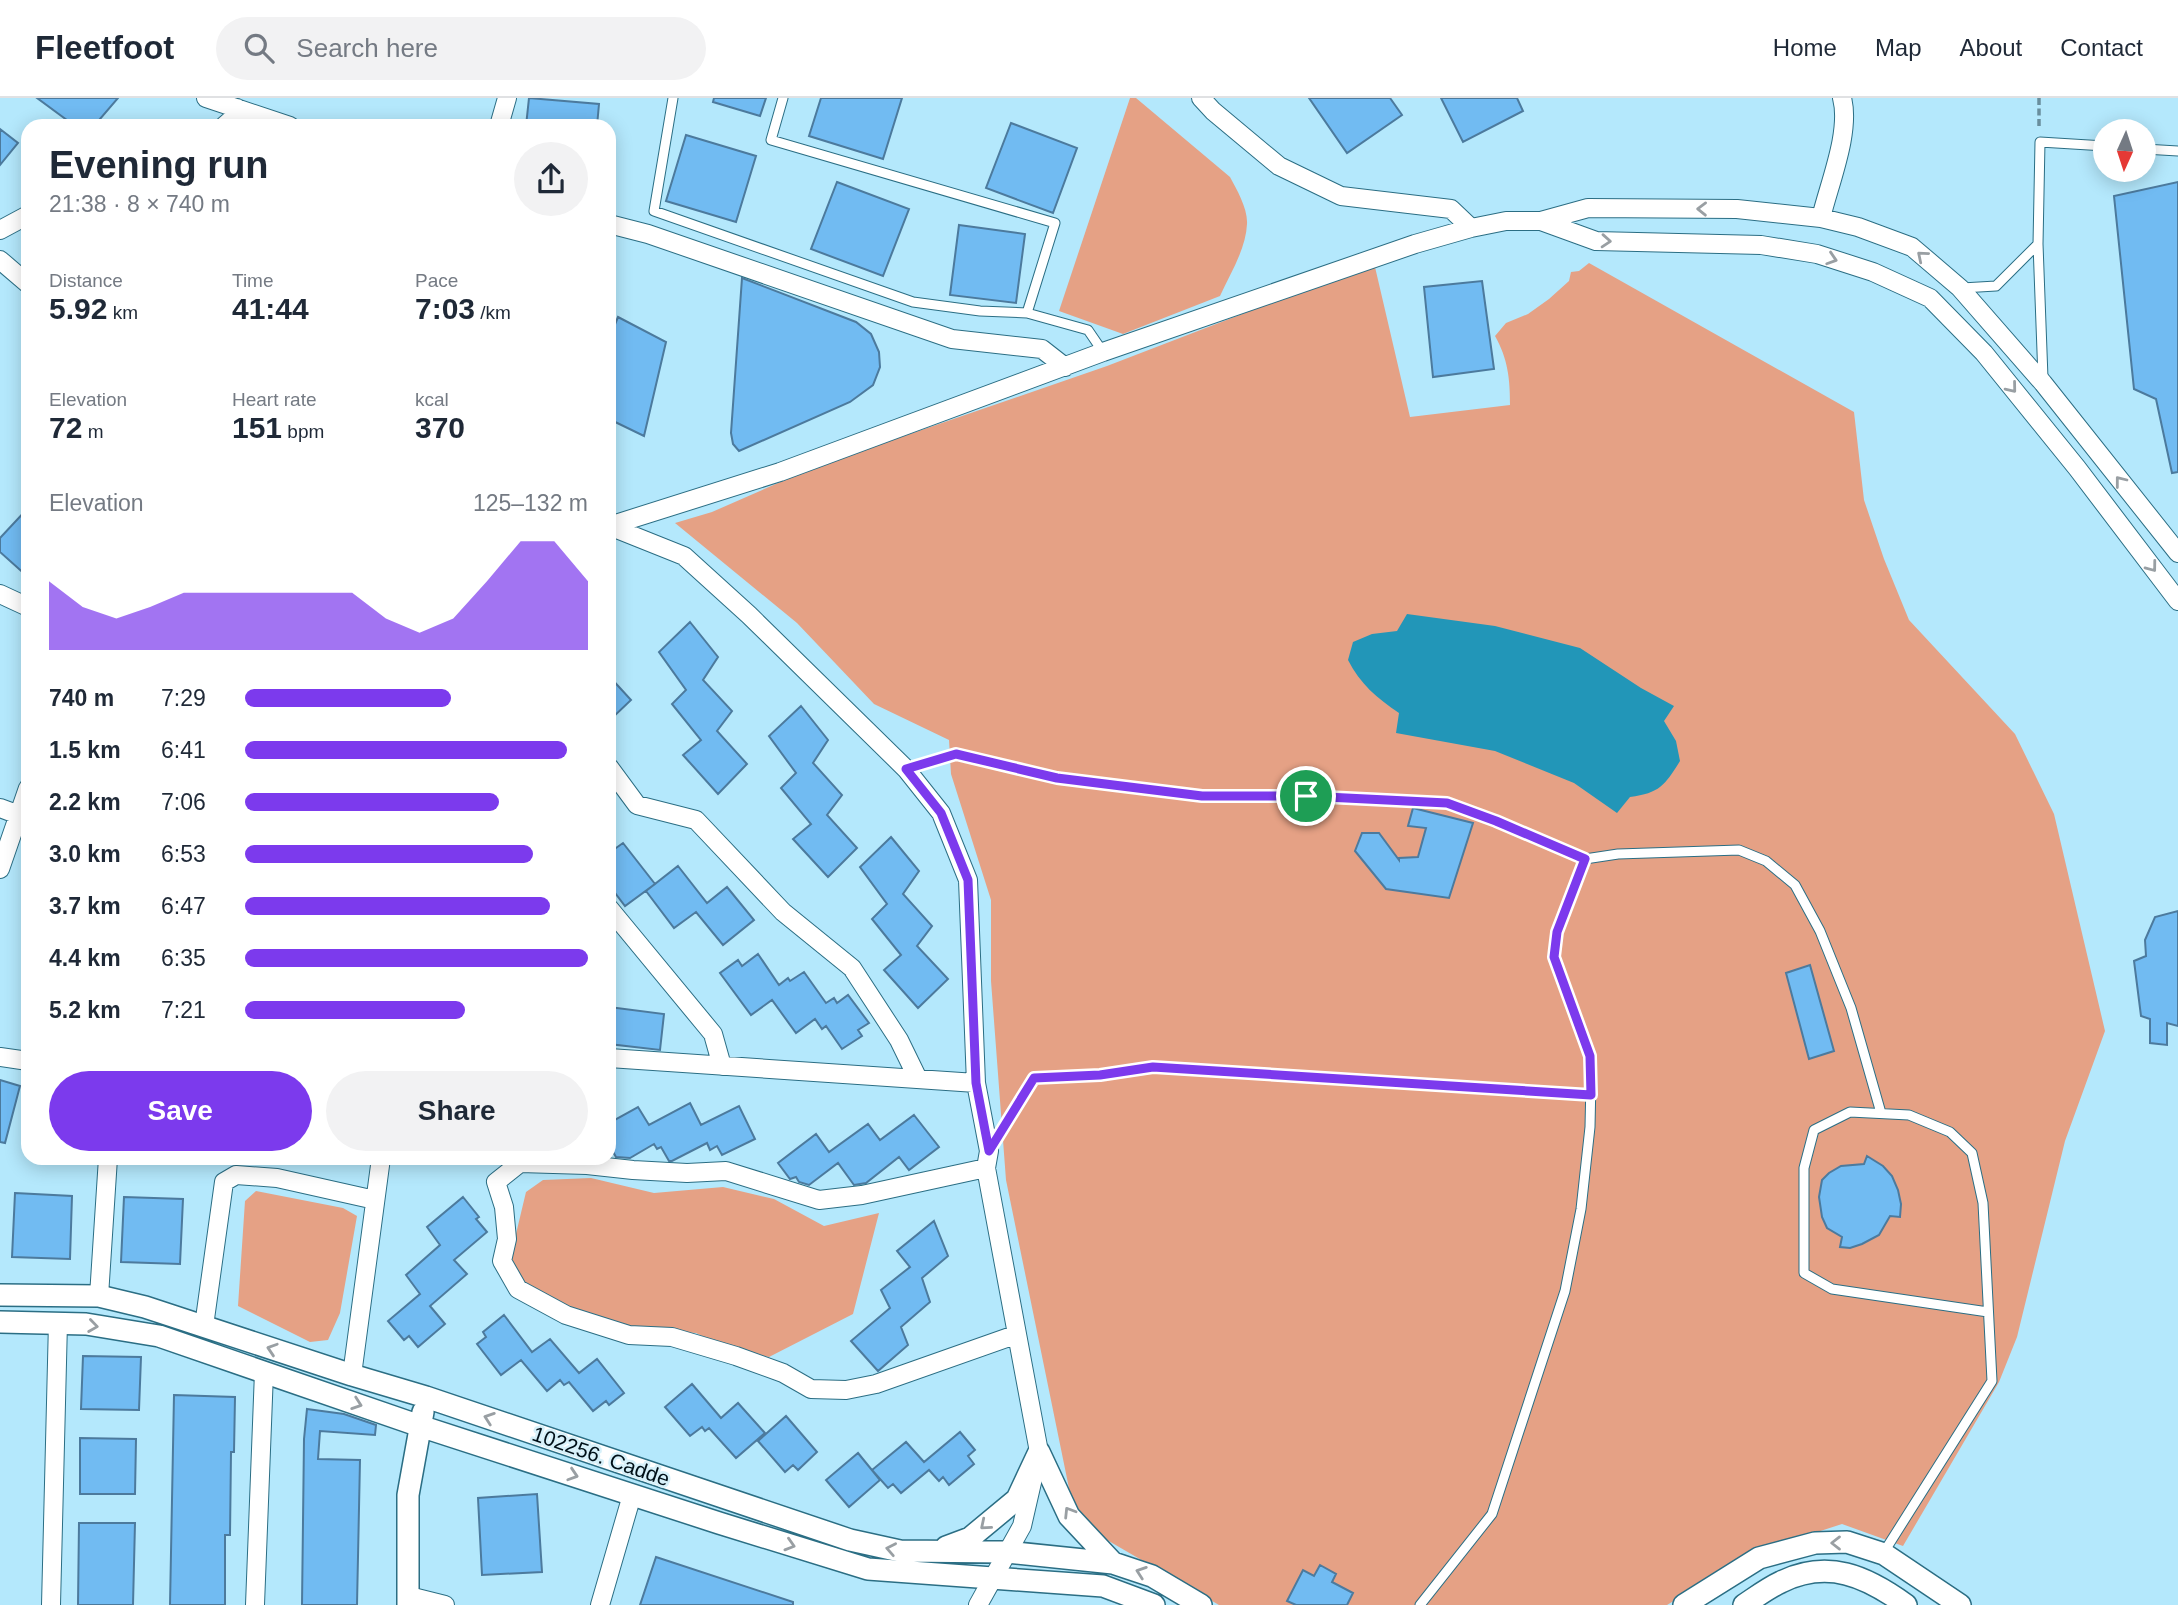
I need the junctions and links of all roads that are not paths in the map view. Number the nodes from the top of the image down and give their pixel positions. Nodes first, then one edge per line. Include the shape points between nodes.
1 (206, 98) edge
2 (507, 98) edge
3 (673, 98) edge
4 (783, 98) edge
5 (1201, 98) edge
6 (1842, 98) edge
7 (237, 108) junction
8 (232, 119) edge
9 (269, 119) edge
10 (501, 119) edge
11 (2093, 145) edge
12 (2156, 150) edge
13 (2178, 151) edge
14 (1821, 218) junction
15 (21, 219) edge
16 (1541, 221) junction
17 (616, 225) edge
18 (1471, 228) junction
19 (0, 230) edge
20 (2038, 244) junction
21 (0, 260) edge
22 (21, 278) edge
23 (1960, 288) junction
24 (1027, 313) junction
25 (1103, 352) junction
26 (1065, 367) junction
27 (2043, 383) junction
28 (616, 524) edge
29 (616, 529) edge
30 (2178, 554) edge
31 (0, 594) edge
32 (2178, 601) edge
33 (21, 604) edge
34 (906, 769) junction
35 (616, 776) edge
36 (0, 808) edge
37 (21, 809) edge
38 (19, 815) junction
39 (1585, 859) junction
40 (0, 869) edge
41 (616, 916) edge
42 (0, 1056) edge
43 (616, 1058) edge
44 (21, 1060) edge
45 (722, 1066) junction
46 (918, 1079) junction
47 (976, 1083) junction
48 (1881, 1112) junction
49 (987, 1160) junction
50 (108, 1165) edge
51 (380, 1165) edge
52 (517, 1165) edge
53 (587, 1165) edge
54 (375, 1200) junction
55 (3, 1294) edge
56 (99, 1296) junction
57 (1988, 1312) junction
58 (0, 1322) edge
59 (58, 1322) junction
60 (204, 1326) junction
61 (1015, 1335) junction
62 (264, 1372) junction
63 (352, 1375) junction
64 (426, 1397) junction
65 (420, 1426) junction
66 (1039, 1452) junction
67 (632, 1495) junction
68 (934, 1551) junction
69 (1007, 1552) junction
70 (1884, 1554) junction
71 (1113, 1563) junction
72 (995, 1578) junction
73 (408, 1601) edge
74 (51, 1605) edge
75 (255, 1605) edge
76 (445, 1605) edge
77 (600, 1605) edge
78 (978, 1605) edge
79 (1154, 1605) edge
80 (1200, 1605) edge
81 (1420, 1605) edge
82 (1684, 1605) edge
83 (1744, 1605) edge
84 (1906, 1605) edge
85 (1960, 1605) edge

1 - 7 street
2 - 10 street
3 - 24 lane via 654,212 913,302 980,312
4 - 24 lane via 771,141 1055,223
5 - 18 street via 1279,166 1341,196 1451,209
6 - 14 street via 1844,129
7 - 8 street
7 - 9 street
11 - 20 lane via 2040,142
12 - 13 lane
14 -> 16 street via 1737,209 1588,208
23 -> 14 street via 1912,247
15 - 19 street
16 - 18 street
16 -> 32 street via 1596,241 1761,245 1817,254 1873,272 1930,298 1984,353
17 - 26 street via 952,340 1042,349
18 - 25 street
20 - 23 lane via 1996,286
20 - 27 lane
21 - 22 street
23 - 27 street
24 - 25 lane via 1088,330
25 - 26 street
26 - 28 street via 780,472
30 -> 27 street
29 - 34 street via 684,556
31 - 33 street
34 - 39 lane via 956,754 1057,778 1202,796 1447,803
34 - 47 street via 941,813 968,880
35 - 46 street via 637,805 696,820 783,912 852,968 899,1040
36 - 38 street
37 - 38 street
38 - 40 street
39 - 48 lane via 1739,850 1766,862 1795,885 1820,931 1850,1008
39 - 81 lane via 1557,932 1554,957 1590,1056 1590,1127 1565,1291 1492,1514
41 - 45 street via 713,1034
42 - 44 street
43 - 45 street
45 - 46 street
46 - 47 street
47 - 49 street
48 - 57 lane via 1909,1115 1950,1132 1972,1153 1983,1203
48 - 57 lane via 1850,1112 1814,1130 1804,1168 1804,1273 1832,1289
49 - 53 street via 862,1195 819,1200 726,1171 687,1173
49 - 61 street
50 - 56 street
51 - 54 street
52 - 61 street via 496,1182 507,1239 502,1261 518,1289 566,1314 629,1335 672,1337 736,1356 811,1389 846,1390 876,1384
54 - 60 street via 277,1178 236,1175 224,1182
54 - 63 street
55 - 56 street, 102256. Cadde
56 - 60 street, 102256. Cadde
57 - 70 lane via 1992,1381
58 - 59 street, 102256. Cadde
59 -> 62 street, 102256. Cadde via 159,1336
59 - 74 street
63 -> 60 street, 102256. Cadde
61 - 66 street
62 -> 65 street, 102256. Cadde
62 - 75 street
63 - 64 street, 102256. Cadde
64 - 65 street
68 -> 64 street, 102256. Cadde via 900,1551 850,1540
65 -> 67 street, 102256. Cadde
65 - 73 street via 408,1495
66 -> 68 street via 1017,1499 970,1538
66 - 69 street via 1022,1527
71 -> 66 street via 1069,1516
67 -> 72 street, 102256. Cadde via 868,1569
67 - 77 street
68 - 69 street, 102256. Cadde
69 - 71 street, 102256. Cadde
69 - 72 street
70 -> 82 street via 1847,1542 1815,1543 1759,1558
70 - 85 street
80 -> 71 street, 102256. Cadde via 1152,1576
72 - 78 street
72 - 79 street, 102256. Cadde via 1103,1586
73 - 76 street
83 - 84 street via 1780,1582 1810,1571 1842,1572 1881,1587

